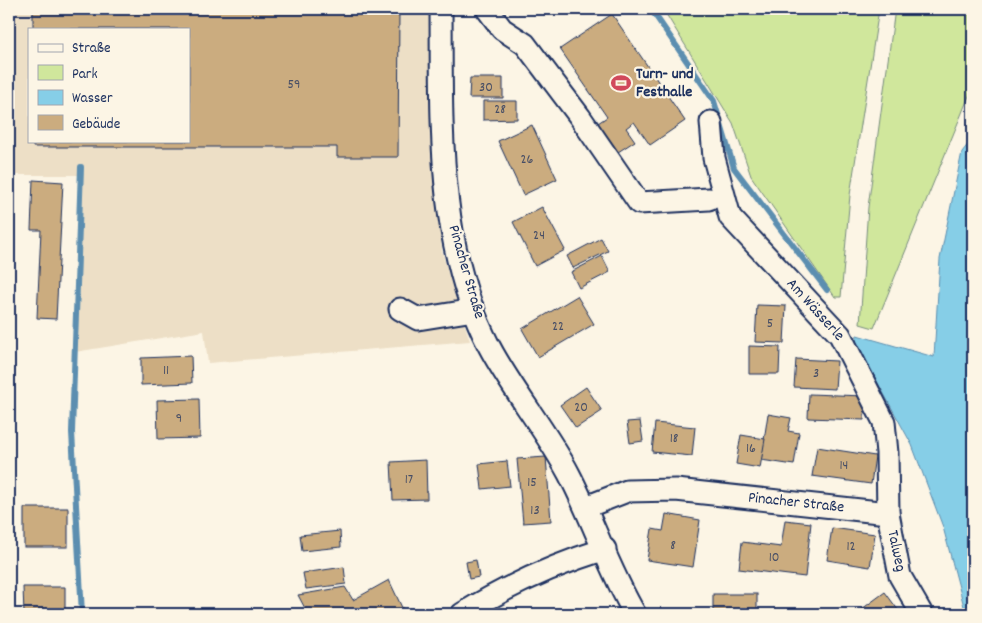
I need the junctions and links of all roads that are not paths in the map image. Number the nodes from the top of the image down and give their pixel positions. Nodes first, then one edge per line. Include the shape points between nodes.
1 (441, 9) edge
2 (488, 9) edge
3 (711, 122) dead end
4 (709, 199) dead end
5 (400, 309) dead end
6 (474, 310) junction
7 (586, 506) junction
8 (888, 513) junction
9 (605, 549) junction
10 (462, 614) edge
11 (635, 614) edge
12 (922, 614) edge

1 - 6 street, Pinacher Straße via 447,202 457,255
2 - 4 street via 502,29 525,44 639,203
3 - 8 street, Am Wässerle via 714,158 730,217 840,335 884,422
5 - 6 street via 418,319
6 - 7 street, Pinacher Straße via 489,346 562,460
7 - 8 street, Pinacher Straße via 627,491 676,490
7 - 9 street, Pinacher Straße
8 - 12 street, Talweg via 900,576
9 - 10 street via 571,559 528,578
9 - 11 street, Pinacher Straße

